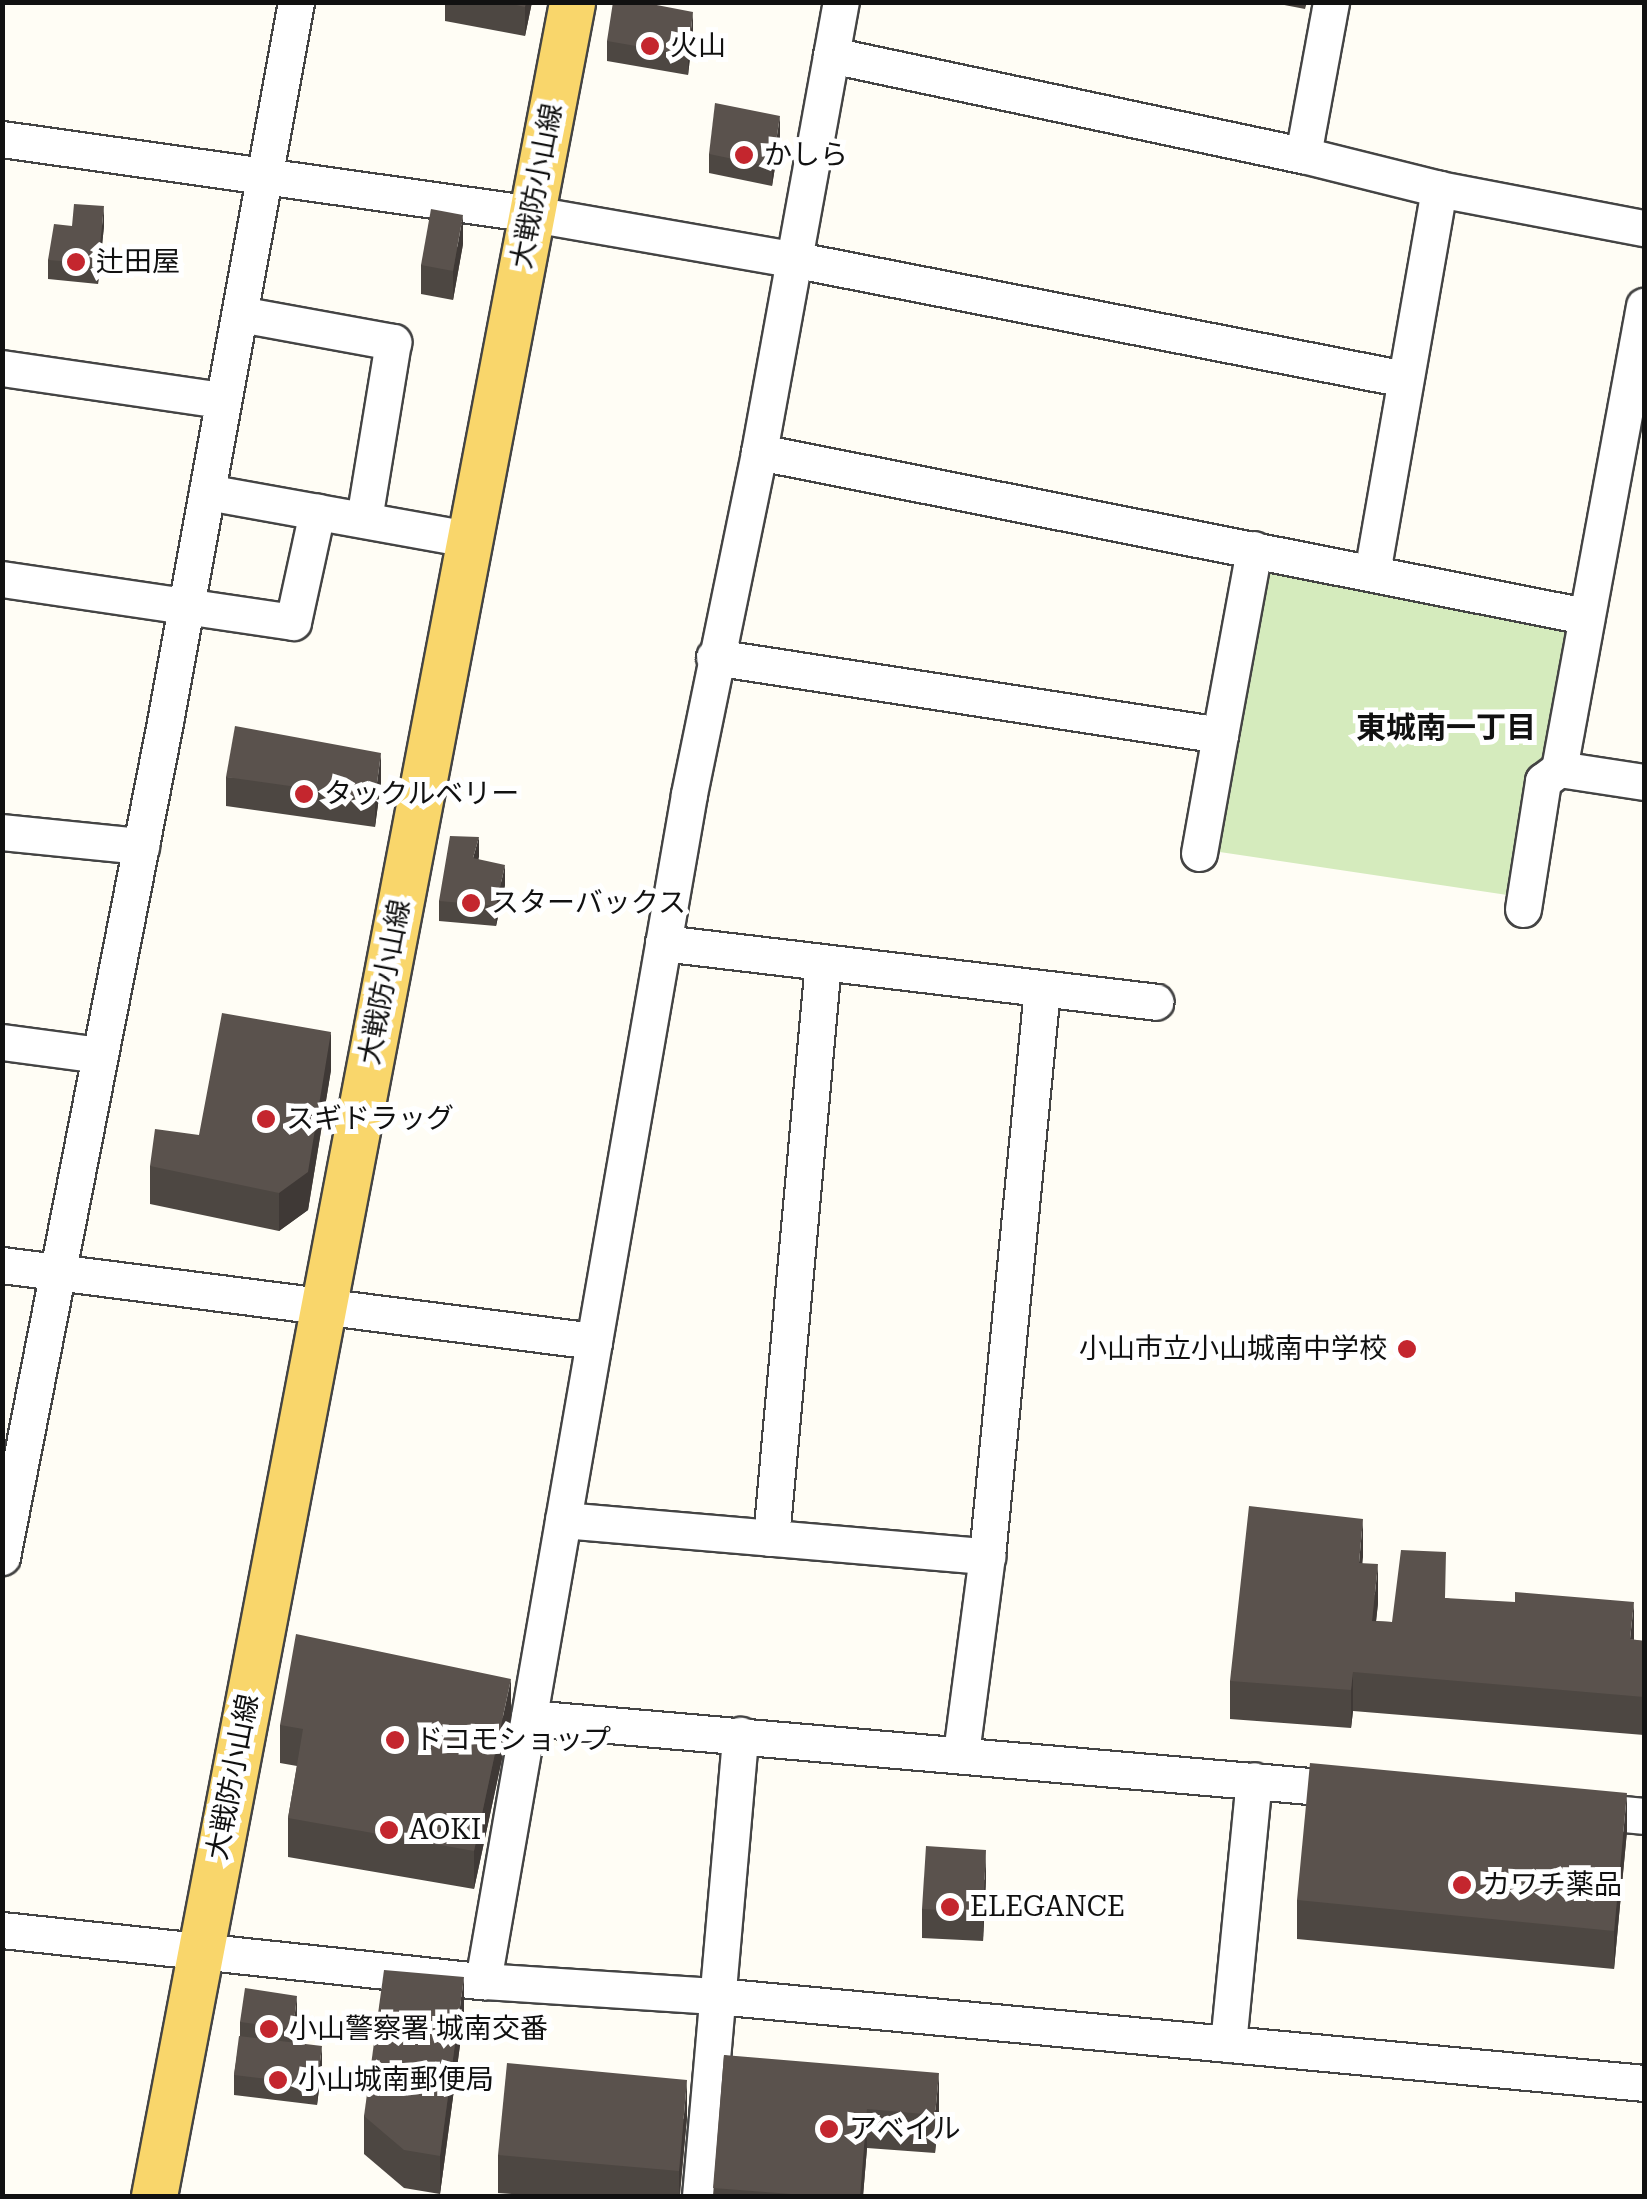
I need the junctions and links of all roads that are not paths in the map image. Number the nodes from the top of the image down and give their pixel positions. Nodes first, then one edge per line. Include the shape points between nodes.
1 (296, 2) edge
2 (572, 2) edge
3 (842, 2) edge
4 (1331, 2) edge
5 (831, 55) junction
6 (2, 139) edge
7 (1302, 154) junction
8 (268, 176) junction
9 (1439, 188) junction
10 (533, 214) junction
11 (1644, 228) edge
12 (792, 259) junction
13 (1644, 306) edge
14 (240, 314) junction
15 (2, 368) edge
16 (1405, 379) junction
17 (222, 400) junction
18 (759, 452) junction
19 (207, 492) junction
20 (316, 512) junction
21 (364, 520) junction
22 (469, 539) junction
23 (1254, 549) junction
24 (1372, 573) junction
25 (2, 578) edge
26 (186, 604) junction
27 (1586, 616) junction
28 (714, 658) junction
29 (1220, 735) junction
30 (1559, 769) junction
31 (1644, 782) edge
32 (2, 832) edge
33 (141, 846) junction
34 (1199, 853) dead end
35 (1523, 908) dead end
36 (664, 942) junction
37 (822, 962) junction
38 (1042, 988) junction
39 (1155, 1002) dead end
40 (2, 1042) edge
41 (99, 1055) junction
42 (2, 1265) edge
43 (56, 1272) junction
44 (323, 1310) junction
45 (594, 1342) junction
46 (10, 1466) edge
47 (563, 1520) junction
48 (771, 1538) junction
49 (987, 1556) junction
50 (2, 1557) edge
51 (529, 1718) junction
52 (740, 1736) junction
53 (962, 1753) junction
54 (1254, 1780) junction
55 (1390, 1793) edge
56 (1547, 1807) edge
57 (1644, 1816) edge
58 (2, 1930) edge
59 (200, 1950) junction
60 (484, 1981) junction
61 (717, 1996) junction
62 (1228, 2044) junction
63 (1644, 2084) edge
64 (154, 2196) edge
65 (700, 2196) edge

1 - 8 street
2 - 10 main road, 大戦防小山線
3 - 5 street
4 - 7 street
5 - 7 street
5 - 12 street
6 - 8 street
7 - 9 street
8 - 10 street
8 - 14 street
9 - 11 street
9 - 16 street
10 - 12 street
10 - 22 main road, 大戦防小山線
12 - 16 street
12 - 18 street
13 - 27 street
14 - 17 street
14 - 21 street via 392,342
15 - 17 street
16 - 24 street
17 - 19 street
18 - 23 street
18 - 28 street
19 - 20 street
19 - 26 street
20 - 21 street
20 - 26 street via 293,622
21 - 22 street
22 - 44 main road, 大戦防小山線
23 - 24 street
23 - 29 street
24 - 27 street
25 - 26 street
26 - 33 street
27 - 30 street
28 - 29 street
28 - 36 street
29 - 34 street
30 - 31 street
30 - 35 street via 1543,780
32 - 33 street
33 - 41 street
36 - 37 street
36 - 45 street
37 - 38 street
37 - 48 street
38 - 39 street
38 - 49 street
40 - 41 street
41 - 43 street
42 - 43 street
43 - 44 street
43 - 46 street
44 - 45 street
44 - 59 main road, 大戦防小山線
45 - 47 street
46 - 50 street
47 - 48 street
47 - 51 street
48 - 49 street
49 - 53 street
51 - 52 street
51 - 60 street
52 - 53 street
52 - 61 street
53 - 54 street
54 - 55 street
54 - 62 street
56 - 57 street
58 - 59 street
59 - 60 street
59 - 64 main road, 大戦防小山線
60 - 61 street
61 - 62 street
61 - 65 street
62 - 63 street

